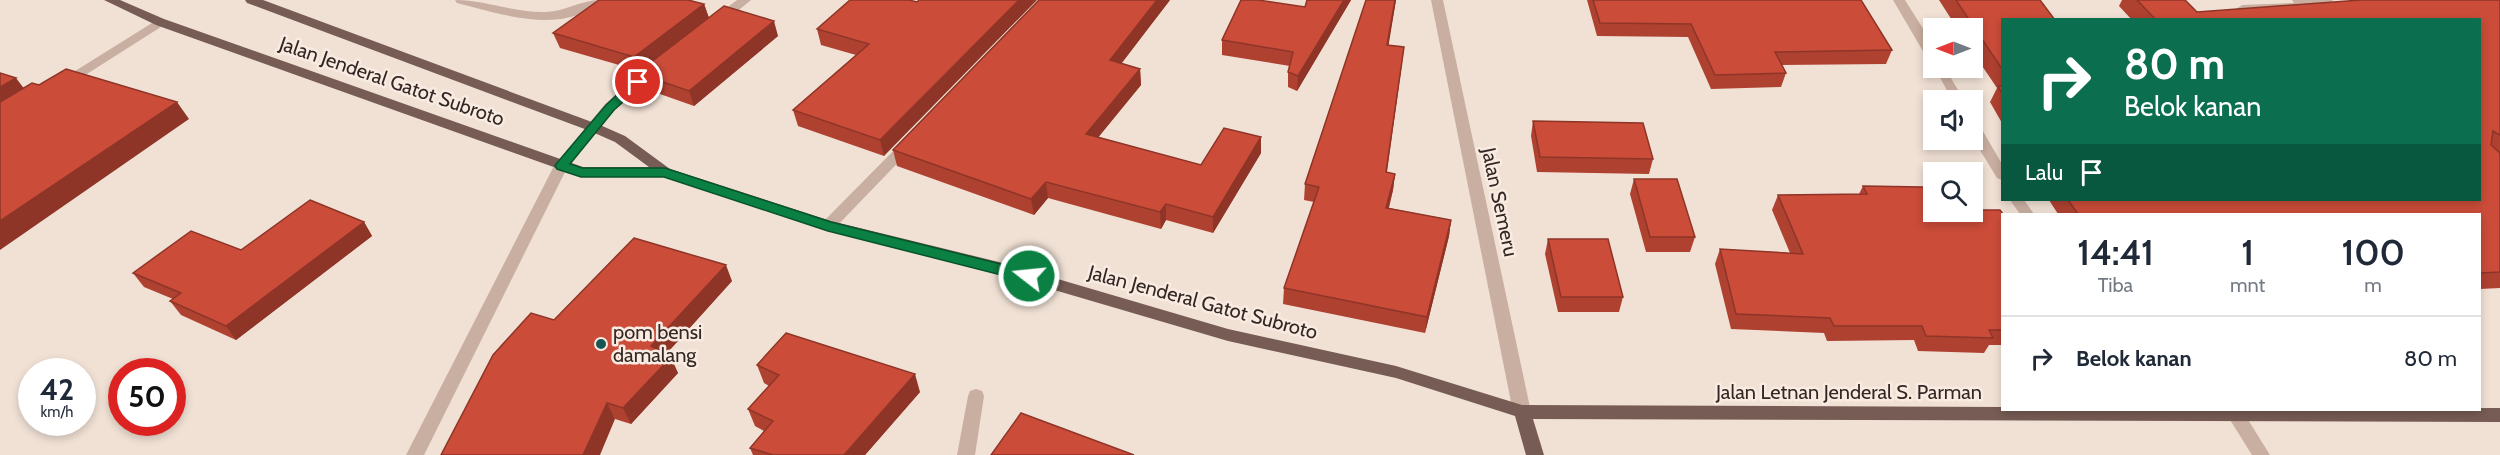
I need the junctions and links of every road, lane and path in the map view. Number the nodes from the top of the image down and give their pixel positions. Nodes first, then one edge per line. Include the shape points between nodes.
1 (110, 0) edge
2 (251, 0) edge
3 (461, 0) edge
4 (594, 0) edge
5 (745, 0) edge
6 (1437, 0) edge
7 (1899, 0) edge
8 (2327, 0) edge
9 (2302, 3) edge
10 (2252, 18) edge
11 (160, 22) junction
12 (712, 25) edge
13 (1923, 40) edge
14 (666, 61) edge
15 (50, 91) edge
16 (595, 128) junction
17 (919, 132) edge
18 (1983, 143) edge
19 (561, 166) junction
20 (665, 172) junction
21 (2001, 173) edge
22 (828, 226) junction
23 (976, 396) dead end
24 (1522, 412) junction
25 (2154, 412) edge
26 (2236, 415) junction
27 (2500, 415) edge
28 (415, 455) edge
29 (966, 455) edge
30 (1535, 455) edge
31 (2261, 455) edge

1 - 11 main road, Jalan Jenderal Gatot Subroto
2 - 16 main road, Jalan Jenderal Gatot Subroto
3 - 4 street via 534,18 564,13
5 - 12 street
6 - 24 street, Jalan Semeru
7 - 13 street
8 - 9 street
9 - 10 street via 2242,9
11 - 15 street
11 - 19 main road, Jalan Jenderal Gatot Subroto
14 - 16 street via 610,107
16 - 19 street
16 - 20 main road, Jalan Jenderal Gatot Subroto via 620,139
17 - 22 street
18 - 21 street
19 - 20 main road, Jalan Jenderal Gatot Subroto via 581,172
19 - 28 street
20 - 22 main road, Jalan Jenderal Gatot Subroto
22 - 24 main road, Jalan Jenderal Gatot Subroto via 1007,270 1228,335 1396,372
23 - 29 street
24 - 25 main road, Jalan Letnan Jenderal S. Parman
24 - 30 main road
25 - 26 main road, Jalan Letnan Jenderal S. Parman
26 - 27 main road, Jalan Letnan Jenderal S. Parman
26 - 31 street

